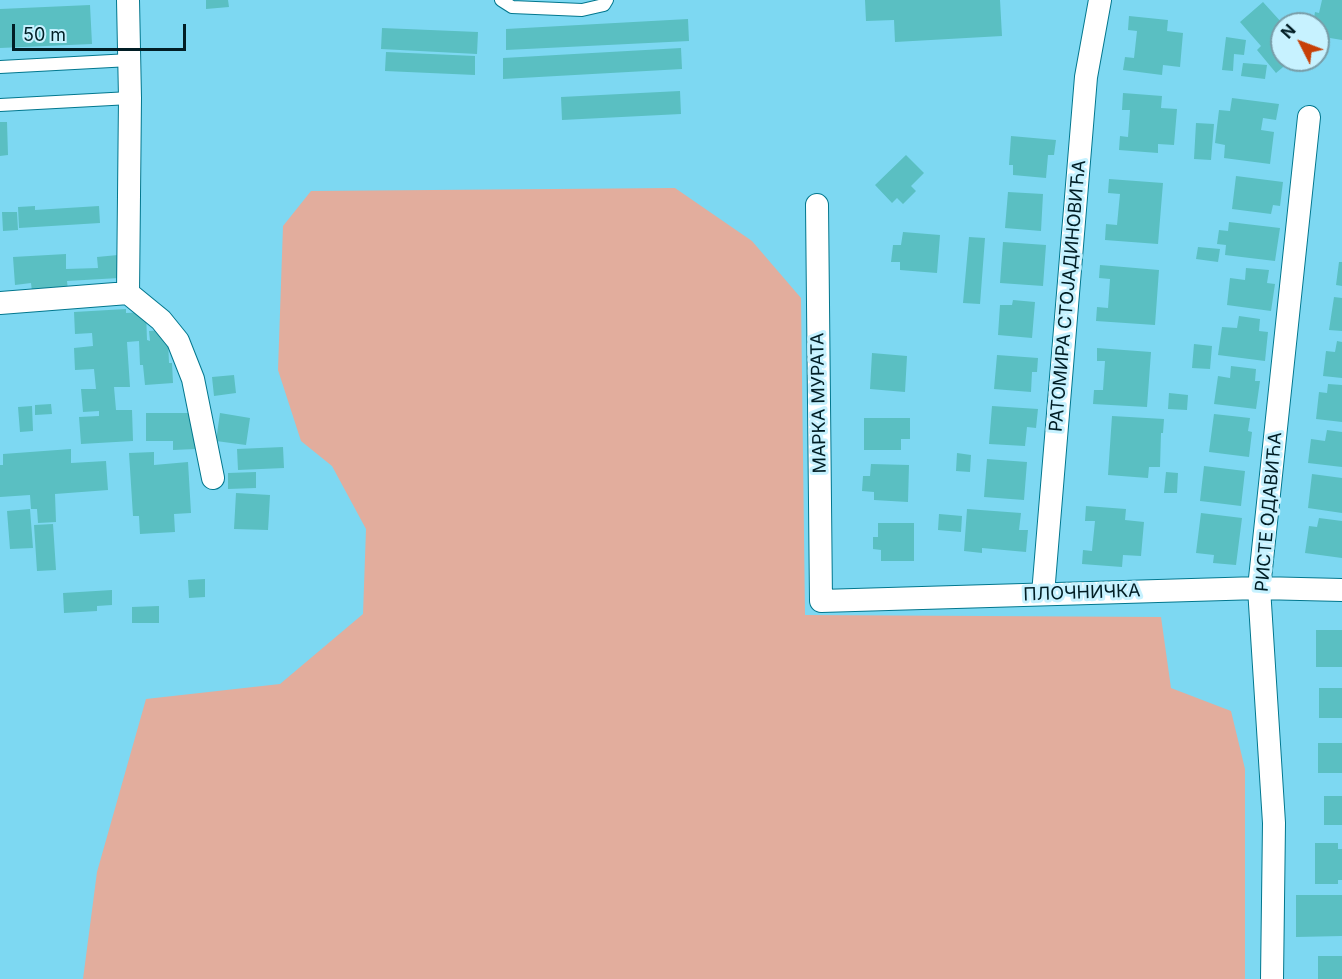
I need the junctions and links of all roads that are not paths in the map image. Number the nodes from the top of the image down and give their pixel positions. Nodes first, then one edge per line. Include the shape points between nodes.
1 (128, 0) edge
2 (501, 0) edge
3 (607, 0) edge
4 (1100, 0) edge
5 (130, 60) junction
6 (0, 66) edge
7 (130, 98) junction
8 (0, 105) edge
9 (1309, 117) dead end
10 (816, 205) dead end
11 (128, 293) junction
12 (0, 303) edge
13 (213, 478) dead end
14 (1259, 588) junction
15 (1342, 590) edge
16 (1043, 594) junction
17 (821, 601) joint
18 (1272, 979) edge

1 - 5 street
2 - 3 lane via 512,7 582,10 604,5
4 - 16 street, РАТОМИРА СТОЈАДИНОВИЋА via 1086,77
5 - 6 lane
5 - 7 street
7 - 8 lane
7 - 11 street
9 - 14 street, РИСТЕ ОДАВИЋА
10 - 17 street, МАРКА МУРАТА
11 - 12 street
11 - 13 street via 161,320 178,341 193,379
14 - 15 street, ПЛОЧНИЧКА
14 - 16 street, ПЛОЧНИЧКА
14 - 18 street, РИСТЕ ОДАВИЋА via 1274,823
16 - 17 street, ПЛОЧНИЧКА

